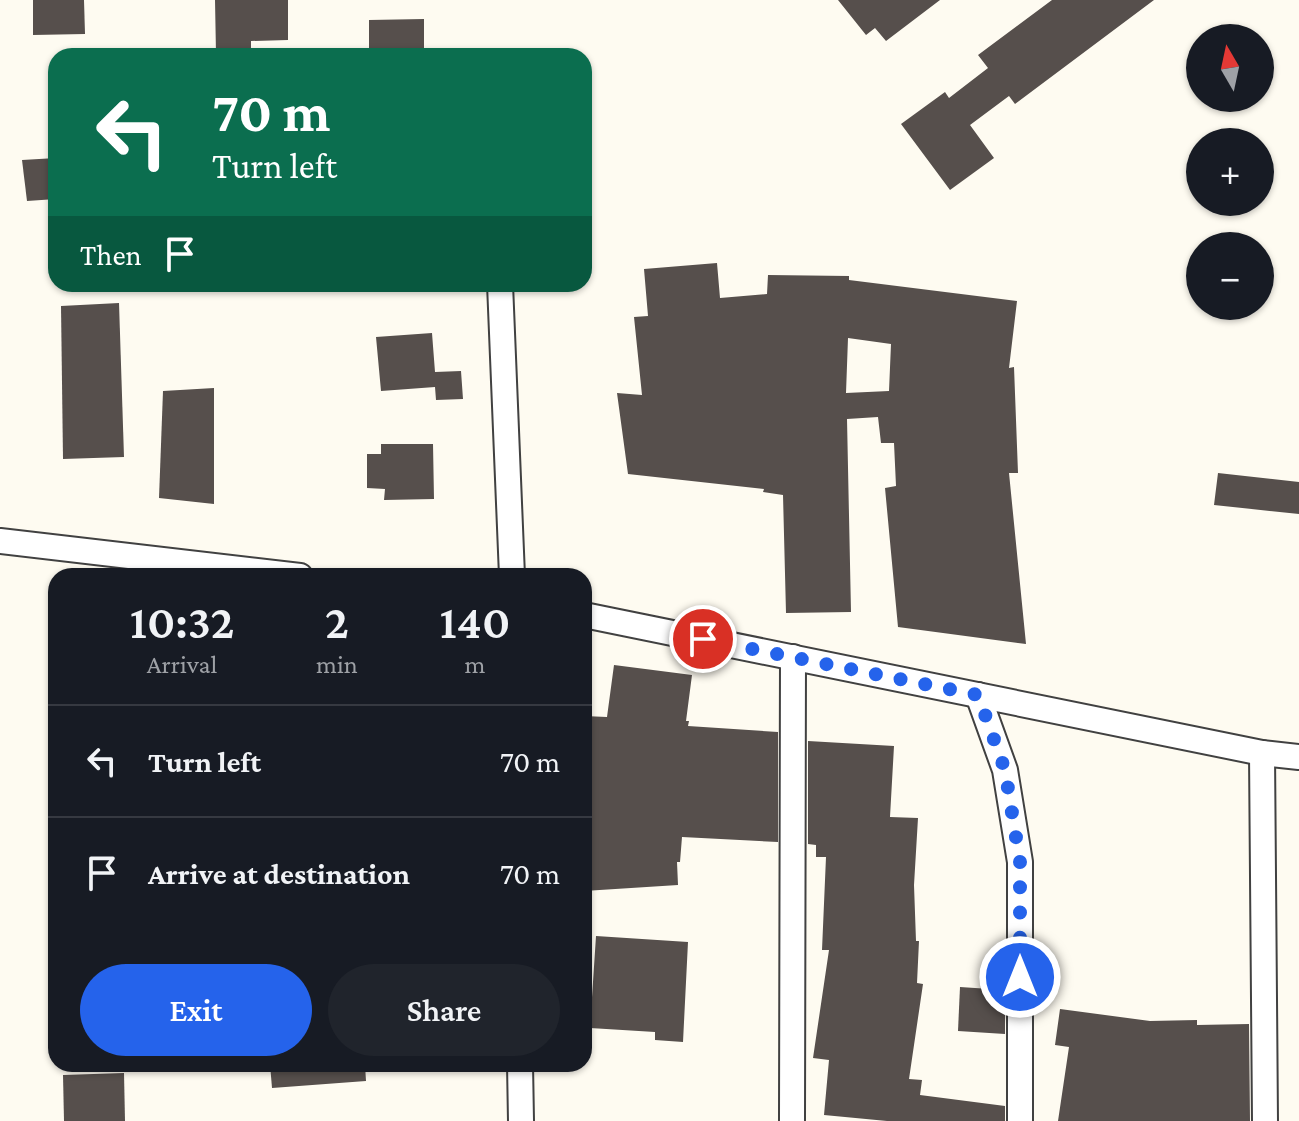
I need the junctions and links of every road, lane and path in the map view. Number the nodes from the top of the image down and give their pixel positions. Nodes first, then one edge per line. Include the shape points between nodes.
1 (500, 292) edge
2 (0, 541) edge
3 (231, 568) edge
4 (512, 568) edge
5 (592, 617) edge
6 (793, 657) junction
7 (978, 695) junction
8 (1262, 753) junction
9 (1299, 757) edge
10 (520, 1072) edge
11 (521, 1121) edge
12 (792, 1121) edge
13 (1020, 1121) edge
14 (1265, 1121) edge

1 - 4 street
2 - 3 street
5 - 6 street
6 - 7 street
6 - 12 street
7 - 8 street
7 - 13 street via 1005,770 1020,862
8 - 9 street
8 - 14 street
10 - 11 street

